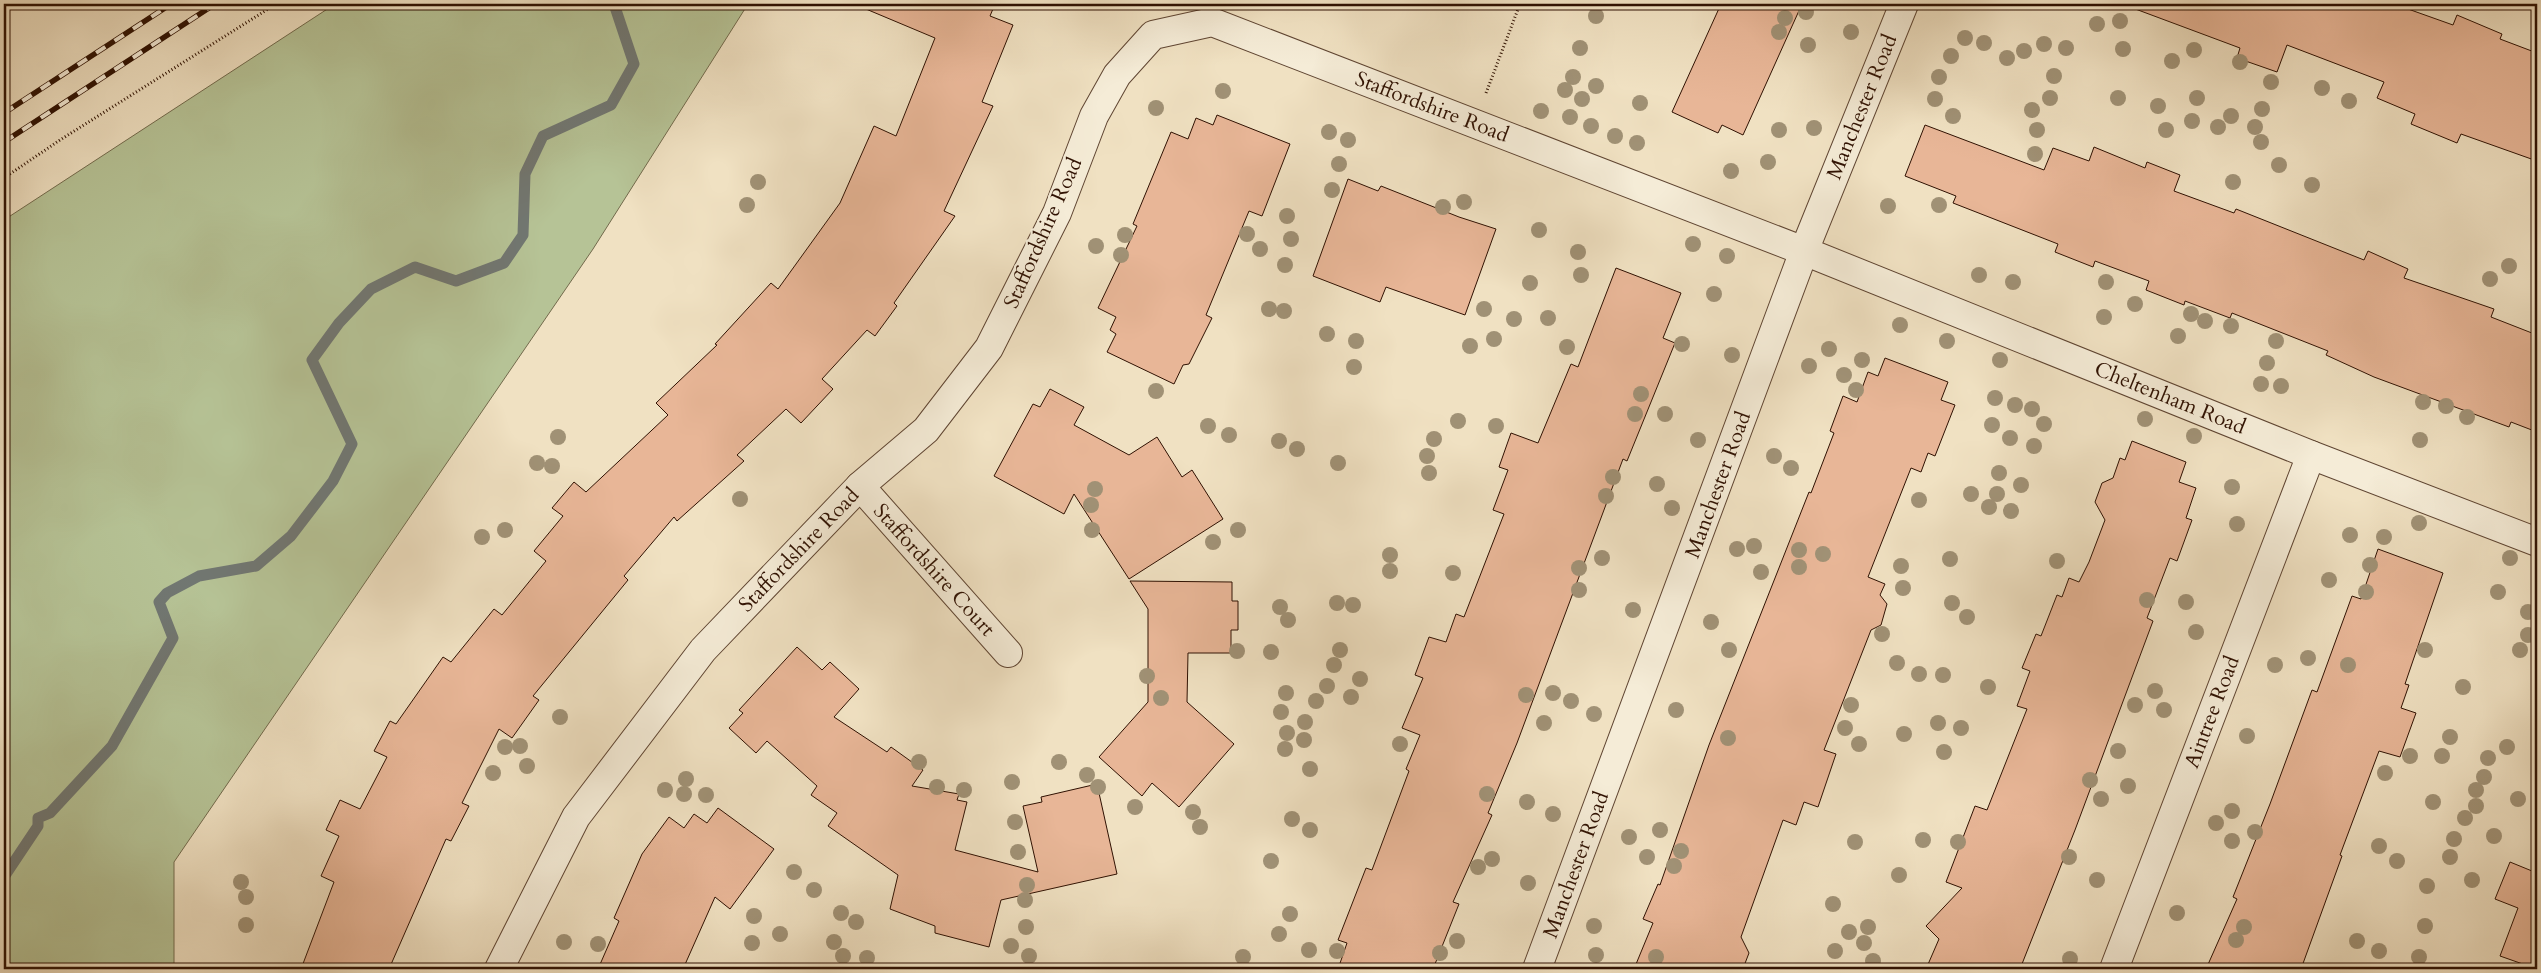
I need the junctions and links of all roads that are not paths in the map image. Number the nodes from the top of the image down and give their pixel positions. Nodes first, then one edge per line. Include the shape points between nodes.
1 (1904, 4) edge
2 (1804, 251) junction
3 (2311, 455) junction
4 (860, 486) junction
5 (2537, 542) edge
6 (1008, 653) dead end
7 (499, 969) edge
8 (1538, 969) edge
9 (2114, 969) edge

1 - 2 street, Manchester Road
2 - 3 street, Cheltenham Road
2 - 4 street, Staffordshire Road via 1212,22 1153,35 1117,75 1094,116 1057,213 989,348 926,430
2 - 8 street, Manchester Road
3 - 5 street, Cheltenham Road
3 - 9 street, Aintree Road
4 - 6 street, Staffordshire Court
4 - 7 street, Staffordshire Road via 703,650 576,817

